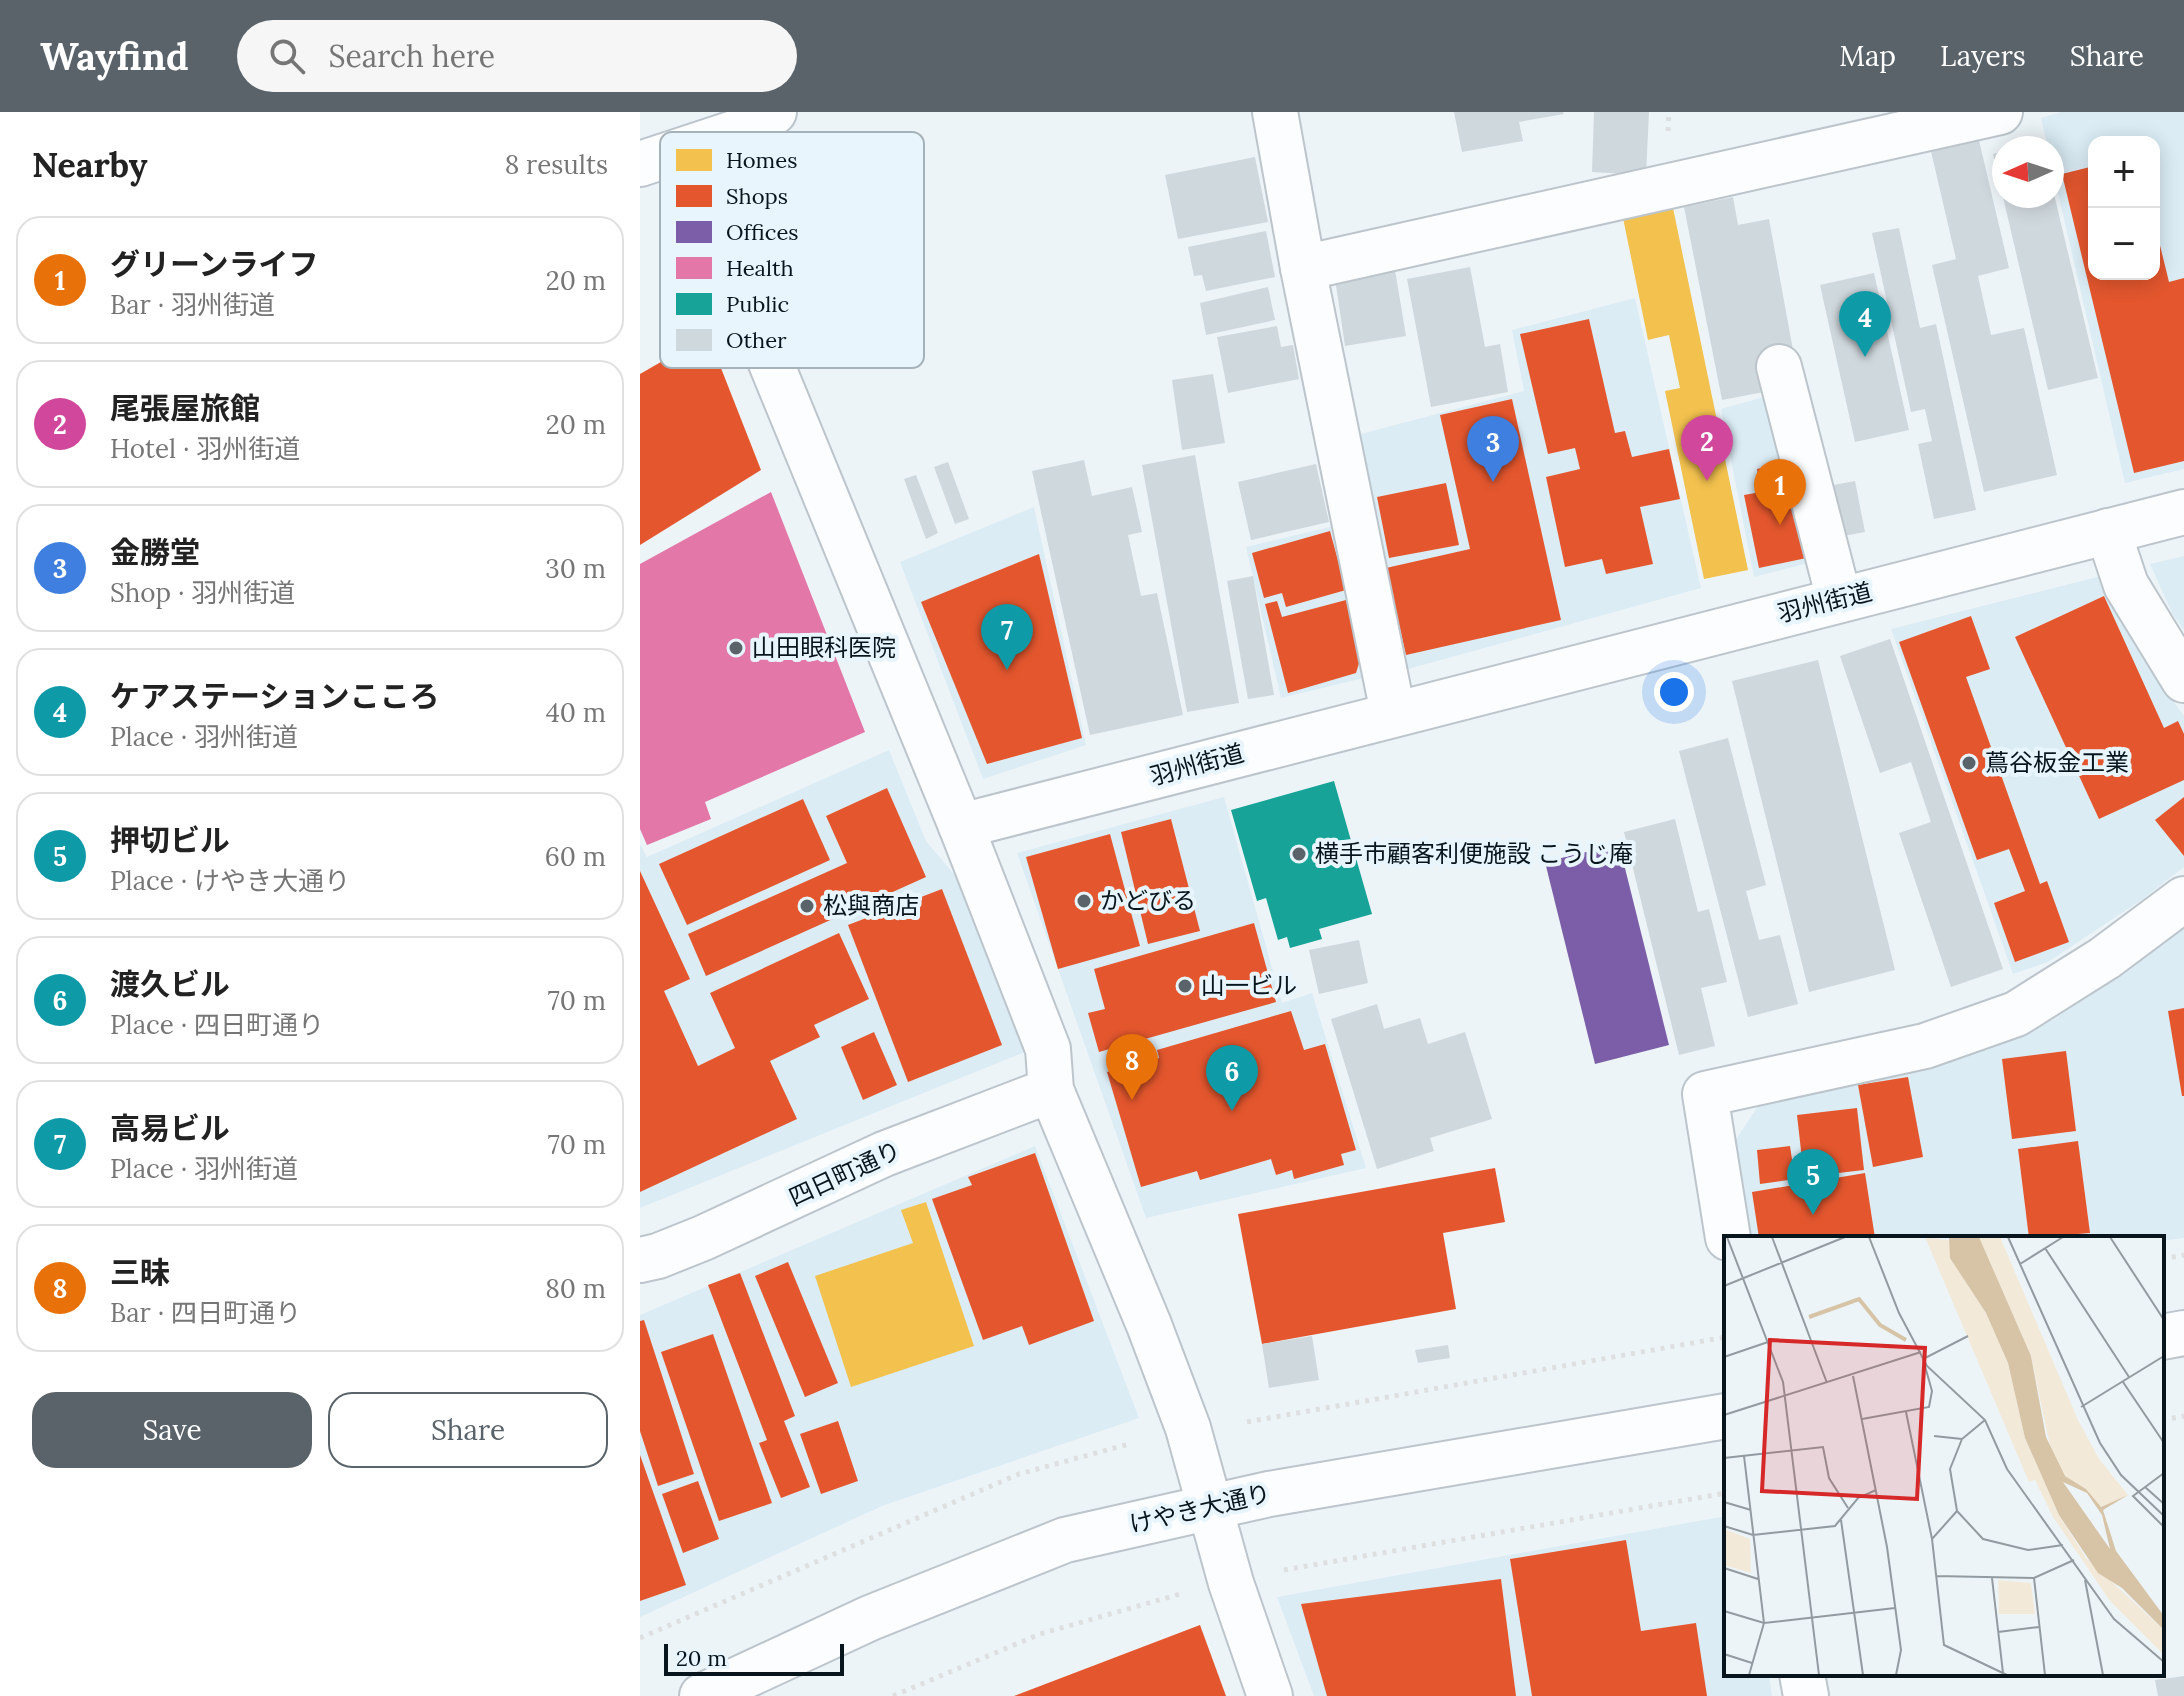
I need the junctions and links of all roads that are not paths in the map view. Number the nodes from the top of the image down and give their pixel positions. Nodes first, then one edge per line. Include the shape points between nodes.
1 (811, 112) edge
2 (1275, 112) edge
3 (2000, 112) edge
4 (758, 117) edge
5 (725, 132) edge
6 (660, 158) edge
7 (640, 164) edge
8 (1303, 268) junction
9 (1779, 367) dead end
10 (773, 368) edge
11 (2184, 512) edge
12 (2108, 531) junction
13 (1839, 599) junction
14 (2184, 680) edge
15 (1393, 713) junction
16 (961, 826) junction
17 (2184, 899) edge
18 (1051, 1090) junction
19 (1728, 1236) edge
20 (640, 1260) edge
21 (2184, 1333) edge
22 (2164, 1337) edge
23 (1724, 1416) edge
24 (1210, 1505) junction
25 (1802, 1676) edge
26 (702, 1696) edge
27 (1270, 1696) edge
28 (1806, 1696) edge

1 - 4 street
2 - 8 street
3 - 8 street
4 - 5 street
6 - 7 street
8 - 15 street
9 - 13 street
10 - 16 street
11 - 12 street, 羽州街道
12 - 13 street, 羽州街道
12 - 14 street via 2126,585
13 - 15 street, 羽州街道
15 - 16 street, 羽州街道
16 - 18 street via 1048,1049
17 - 19 street via 2105,958 2016,1014 1925,1046 1705,1094
18 - 20 street, 四日町通り via 884,1154 703,1238
18 - 24 street via 1149,1325
21 - 22 street
23 - 24 street, けやき大通り
24 - 26 street, けやき大通り via 1065,1540 870,1618
24 - 27 street
25 - 28 street

